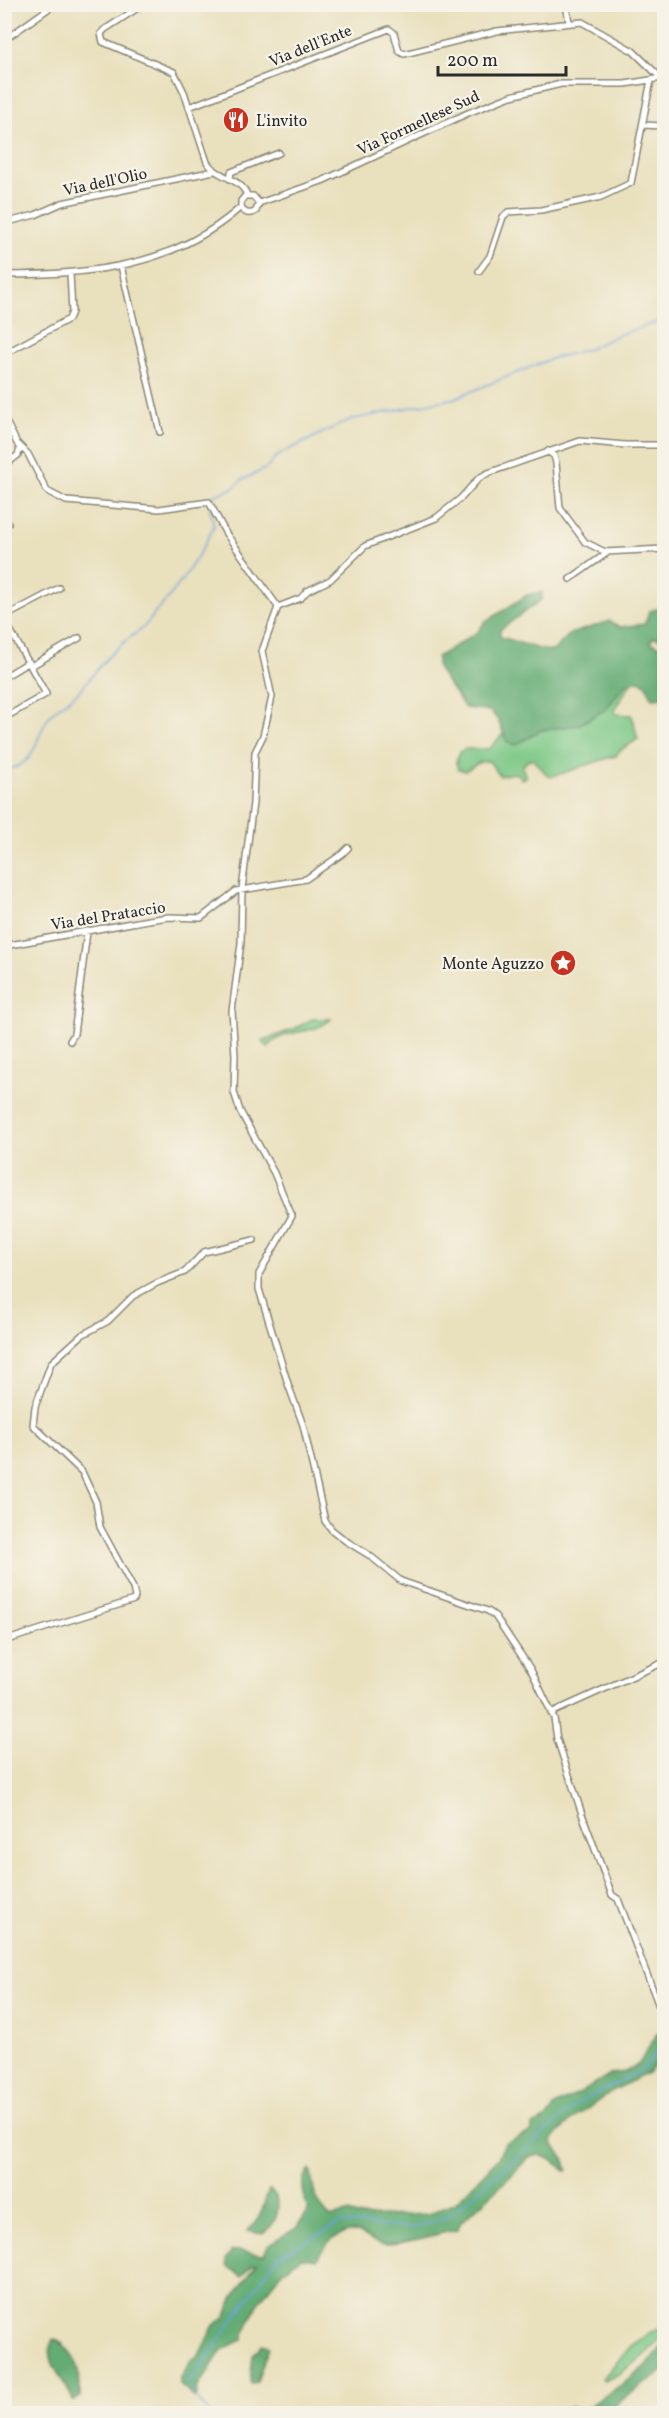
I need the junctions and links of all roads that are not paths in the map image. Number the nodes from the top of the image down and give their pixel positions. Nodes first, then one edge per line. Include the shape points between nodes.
1 (55, 4) edge
2 (144, 4) edge
3 (566, 4) edge
4 (569, 22) junction
5 (4, 40) edge
6 (663, 76) edge
7 (651, 80) junction
8 (189, 107) junction
9 (643, 125) junction
10 (664, 126) edge
11 (279, 153) dead end
12 (214, 171) junction
13 (231, 172) junction
14 (221, 174) junction
15 (231, 179) junction
16 (248, 195) junction
17 (259, 203) junction
18 (241, 207) junction
19 (4, 223) edge
20 (121, 266) junction
21 (480, 271) dead end
22 (70, 273) junction
23 (4, 275) edge
24 (4, 354) edge
25 (4, 418) edge
26 (160, 432) dead end
27 (664, 445) edge
28 (19, 446) junction
29 (548, 451) junction
30 (5, 468) edge
31 (664, 549) edge
32 (607, 553) junction
33 (570, 579) dead end
34 (59, 588) dead end
35 (278, 607) junction
36 (4, 618) edge
37 (11, 631) junction
38 (4, 635) edge
39 (79, 638) dead end
40 (30, 664) junction
41 (4, 677) edge
42 (4, 718) edge
43 (348, 848) dead end
44 (242, 889) junction
45 (87, 932) junction
46 (4, 946) edge
47 (70, 1041) dead end
48 (254, 1240) dead end
49 (4, 1641) edge
50 (664, 1662) edge
51 (551, 1713) junction
52 (664, 2019) edge
53 (664, 2411) edge
54 (658, 2414) edge

1 - 5 street
2 - 8 street via 104,30 102,40 172,70 180,80
3 - 4 street
4 - 6 street via 589,24
4 - 8 street, Via dell'Ente via 493,32 404,54 388,29
6 - 7 street, Via Formellese Sud
7 - 9 street
7 - 17 street, Via Formellese Sud via 561,84 511,96 322,181
8 - 12 street via 204,156
9 - 10 street
9 - 21 street via 630,184 601,197 507,213
11 - 13 street
12 - 14 street
12 - 19 street, Via dell'Olio via 62,203
13 - 14 street
13 - 15 street
14 - 15 street
15 - 16 street
16 - 17 street
16 - 18 street, Via Formellese Sud via 242,198
17 - 18 street, Via Formellese Sud via 254,213
18 - 20 street, Via Formellese Sud via 216,229 172,251
20 - 22 street, Via Formellese Sud
20 - 26 street
22 - 23 street, Via Formellese Sud
22 - 24 street via 69,319
25 - 28 street
27 - 29 street via 584,440
28 - 30 street via 18,455
28 - 35 street via 28,454 47,491 61,499 159,509 211,504 225,532
29 - 32 street via 555,460 562,513 585,542
29 - 35 street via 484,474 436,518 365,546 330,580
31 - 32 street
32 - 33 street
34 - 36 street
35 - 44 street via 262,651 272,697 255,752
36 - 37 street
37 - 38 street
37 - 40 street
39 - 40 street
40 - 41 street
40 - 42 street via 45,694
43 - 44 street via 304,880
44 - 45 street, Via del Prataccio via 201,918 164,918
44 - 51 street via 241,943 232,1011 234,1095 292,1217 257,1284 303,1425 323,1516 332,1530 401,1581 469,1603 495,1616 531,1670
45 - 46 street, Via del Prataccio
45 - 47 street via 74,1035
48 - 49 street via 204,1252 185,1272 157,1282 131,1298 108,1321 82,1335 51,1363 33,1424 82,1472 96,1502 100,1527 135,1598
50 - 51 street
51 - 52 street via 588,1833
53 - 54 street

